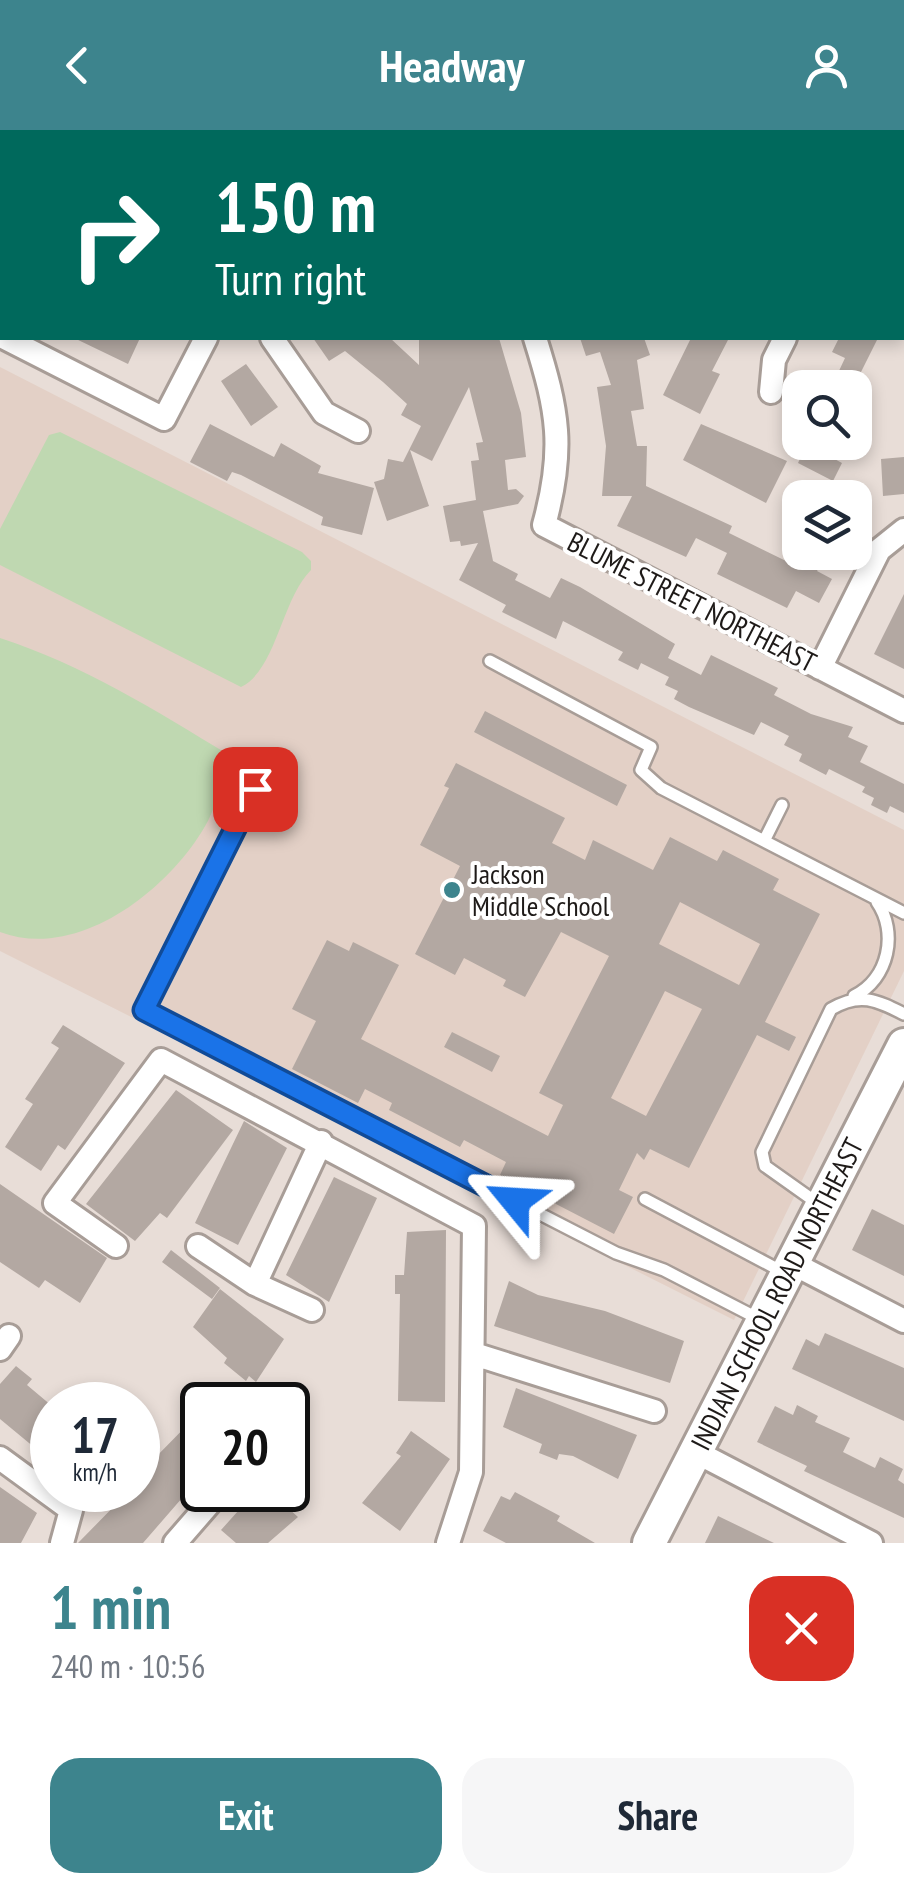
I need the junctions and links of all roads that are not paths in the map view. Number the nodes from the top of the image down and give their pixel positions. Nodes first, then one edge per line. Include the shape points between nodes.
1 (10, 340) edge
2 (205, 340) edge
3 (273, 340) edge
4 (536, 340) edge
5 (784, 340) edge
6 (771, 392) dead end
7 (358, 431) dead end
8 (904, 530) edge
9 (490, 660) dead end
10 (820, 668) junction
11 (904, 711) edge
12 (255, 789) dead end
13 (782, 804) dead end
14 (764, 841) junction
15 (874, 898) junction
16 (902, 908) edge
17 (848, 999) junction
18 (904, 1014) edge
19 (900, 1064) edge
20 (321, 1142) junction
21 (645, 1199) dead end
22 (821, 1206) junction
23 (116, 1246) dead end
24 (198, 1246) dead end
25 (789, 1269) junction
26 (255, 1284) junction
27 (312, 1310) dead end
28 (762, 1321) junction
29 (904, 1321) edge
30 (474, 1354) junction
31 (654, 1412) dead end
32 (696, 1452) junction
33 (0, 1458) edge
34 (202, 1512) edge
35 (62, 1543) edge
36 (175, 1543) edge
37 (448, 1543) edge
38 (649, 1543) edge
39 (871, 1543) edge

1 - 2 street via 164,418
3 - 7 street via 324,413
4 - 10 street, BLUME STREET NORTHEAST via 556,407 557,478 544,525
5 - 6 street
8 - 10 street via 879,550
9 - 14 lane via 651,747 641,770 646,777
10 - 11 street, BLUME STREET NORTHEAST
12 - 28 lane via 144,1010
13 - 14 lane
14 - 15 lane
15 - 16 lane
15 - 17 lane via 890,923 889,946 871,983
17 - 18 lane via 870,997
17 - 22 lane via 831,1009 762,1152 765,1166
19 - 22 street, INDIAN SCHOOL ROAD NORTHEAST
20 - 23 street via 161,1060 56,1203
20 - 26 street
20 - 30 street via 474,1226
21 - 25 lane
22 - 25 street, INDIAN SCHOOL ROAD NORTHEAST
24 - 26 street
25 - 28 street, INDIAN SCHOOL ROAD NORTHEAST
25 - 29 street
26 - 27 street
28 - 32 street, INDIAN SCHOOL ROAD NORTHEAST
30 - 31 street
30 - 37 street via 471,1472
32 - 38 street, INDIAN SCHOOL ROAD NORTHEAST
32 - 39 street
33 - 35 street via 71,1510
34 - 36 street

